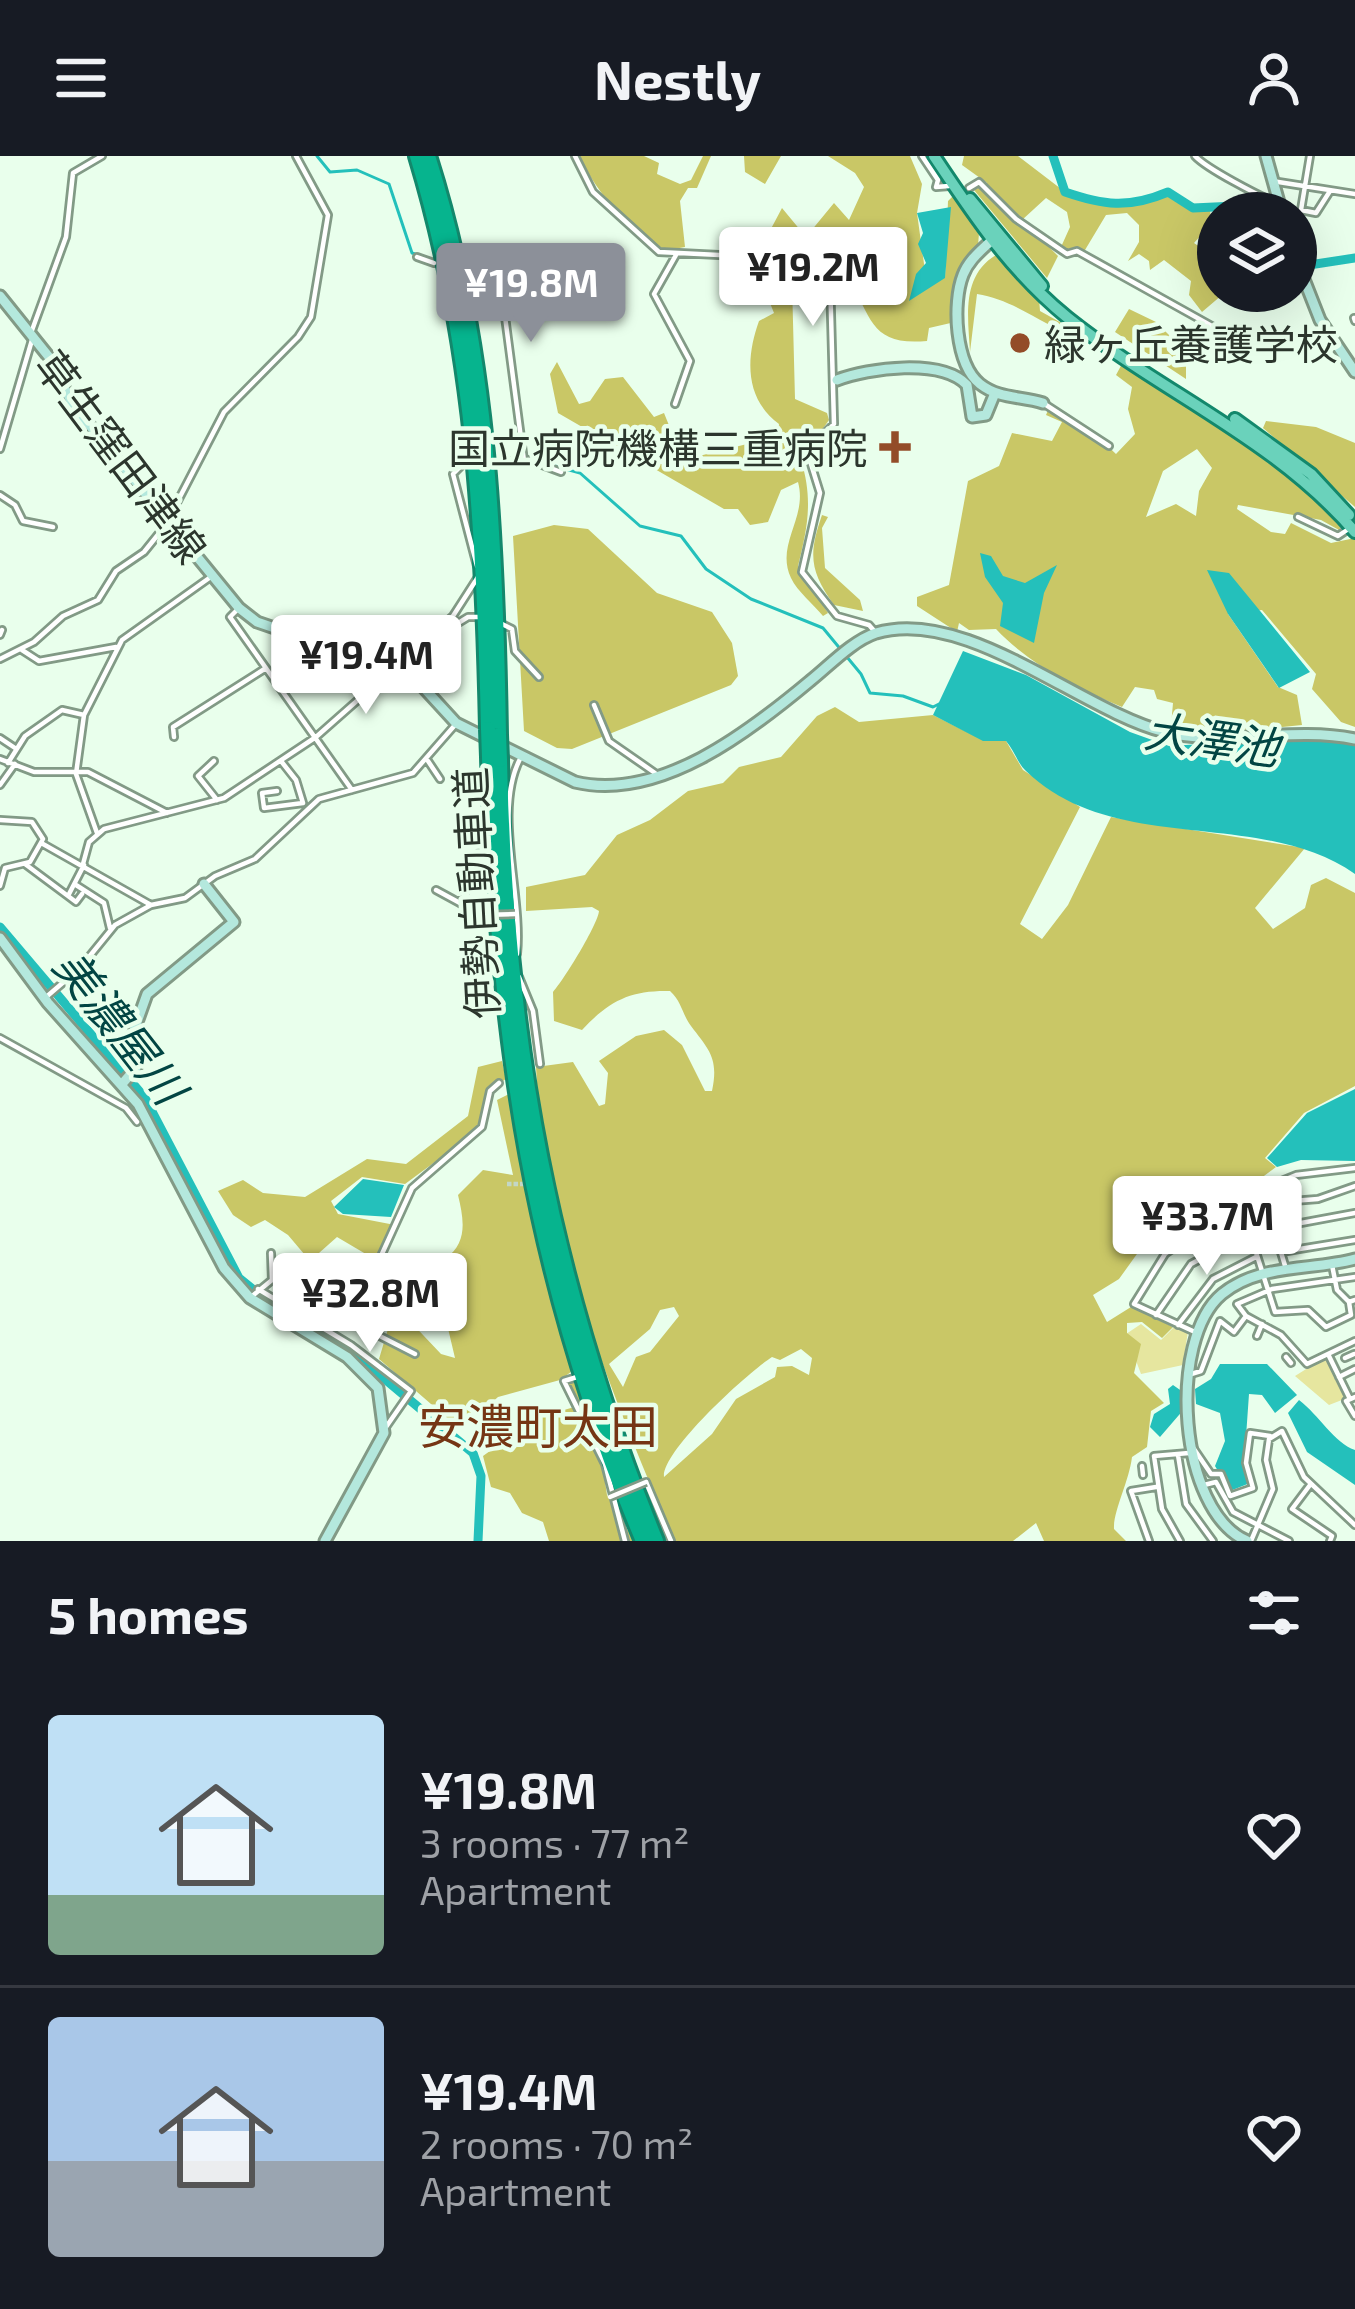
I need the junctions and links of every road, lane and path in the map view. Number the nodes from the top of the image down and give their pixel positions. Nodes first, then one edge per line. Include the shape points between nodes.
1 (102, 156) edge
2 (296, 156) edge
3 (417, 156) edge
4 (430, 156) edge
5 (575, 156) edge
6 (922, 156) edge
7 (938, 156) edge
8 (1195, 156) edge
9 (1266, 156) edge
10 (1310, 156) edge
11 (1272, 181) junction
12 (949, 186) dead end
13 (1305, 186) junction
14 (969, 188) dead end
15 (1330, 191) junction
16 (1250, 192) edge
17 (1275, 192) edge
18 (1355, 194) edge
19 (994, 238) junction
20 (676, 255) junction
21 (416, 257) dead end
22 (778, 258) dead end
23 (434, 263) dead end
24 (472, 275) dead end
25 (830, 278) dead end
26 (2, 300) edge
27 (1316, 312) edge
28 (32, 335) junction
29 (1237, 340) dead end
30 (1355, 372) edge
31 (837, 380) junction
32 (995, 393) junction
33 (1043, 403) joint
34 (676, 404) dead end
35 (1109, 446) dead end
36 (0, 449) edge
37 (524, 461) junction
38 (506, 463) dead end
39 (461, 466) dead end
40 (561, 472) dead end
41 (0, 495) edge
42 (1298, 517) dead end
43 (169, 520) junction
44 (1354, 526) edge
45 (52, 527) dead end
46 (212, 576) junction
47 (238, 608) junction
48 (481, 617) dead end
49 (502, 624) dead end
50 (876, 633) junction
51 (1, 636) edge
52 (423, 643) junction
53 (116, 647) junction
54 (22, 650) junction
55 (3, 657) edge
56 (394, 667) junction
57 (266, 668) junction
58 (538, 677) dead end
59 (207, 689) dead end
60 (215, 701) junction
61 (594, 705) dead end
62 (84, 716) junction
63 (456, 723) junction
64 (494, 732) junction
65 (174, 737) dead end
66 (316, 737) junction
67 (0, 738) edge
68 (1355, 739) edge
69 (17, 749) junction
70 (521, 757) junction
71 (494, 759) junction
72 (0, 760) edge
73 (280, 760) junction
74 (214, 761) dead end
75 (428, 761) junction
76 (11, 764) junction
77 (76, 770) junction
78 (657, 774) junction
79 (440, 779) dead end
80 (0, 784) edge
81 (352, 790) junction
82 (277, 791) dead end
83 (218, 800) junction
84 (305, 806) junction
85 (170, 814) junction
86 (0, 820) edge
87 (98, 834) junction
88 (43, 844) junction
89 (479, 853) dead end
90 (26, 864) junction
91 (84, 864) junction
92 (204, 884) junction
93 (76, 885) junction
94 (0, 886) edge
95 (436, 890) dead end
96 (82, 894) dead end
97 (68, 896) junction
98 (461, 904) junction
99 (151, 905) junction
100 (518, 913) junction
101 (110, 928) junction
102 (0, 938) edge
103 (49, 995) junction
104 (0, 1037) edge
105 (539, 1052) junction
106 (531, 1059) dead end
107 (541, 1064) dead end
108 (127, 1079) junction
109 (499, 1083) dead end
110 (139, 1121) junction
111 (1354, 1168) edge
112 (1355, 1182) edge
113 (1262, 1189) junction
114 (1240, 1202) junction
115 (1267, 1203) junction
116 (1355, 1213) edge
117 (1274, 1228) junction
118 (1249, 1233) junction
119 (1355, 1240) edge
120 (1281, 1252) junction
121 (272, 1253) dead end
122 (1256, 1257) junction
123 (1355, 1258) edge
124 (1332, 1264) junction
125 (1286, 1269) junction
126 (1262, 1274) junction
127 (1355, 1277) edge
128 (355, 1278) junction
129 (1336, 1282) junction
130 (1268, 1291) junction
131 (254, 1293) junction
132 (330, 1295) junction
133 (1352, 1301) edge
134 (325, 1312) junction
135 (335, 1313) junction
136 (1156, 1315) junction
137 (301, 1316) junction
138 (1246, 1316) junction
139 (317, 1324) junction
140 (1178, 1324) junction
141 (1262, 1324) junction
142 (1321, 1325) junction
143 (1313, 1331) dead end
144 (1195, 1332) junction
145 (1257, 1336) dead end
146 (1355, 1341) edge
147 (1345, 1346) junction
148 (1298, 1353) junction
149 (415, 1354) dead end
150 (1328, 1354) junction
151 (1350, 1356) edge
152 (1289, 1360) dead end
153 (1355, 1369) edge
154 (1188, 1375) junction
155 (577, 1377) dead end
156 (1339, 1377) junction
157 (1353, 1398) edge
158 (1355, 1416) edge
159 (385, 1428) junction
160 (1273, 1436) junction
161 (1195, 1451) junction
162 (1178, 1455) junction
163 (1154, 1469) junction
164 (1142, 1470) dead end
165 (1310, 1485) junction
166 (1198, 1486) junction
167 (1156, 1487) junction
168 (610, 1497) junction
169 (1355, 1526) edge
170 (1258, 1527) junction
171 (325, 1541) edge
172 (625, 1541) edge
173 (643, 1541) edge
174 (656, 1541) edge
175 (671, 1541) edge
176 (1149, 1541) edge
177 (1180, 1541) edge
178 (1213, 1541) edge
179 (1249, 1541) edge
180 (1288, 1541) edge
181 (1330, 1541) edge

1 - 28 street via 73,173 66,237
2 - 43 street via 328,218 311,317 224,412
3 - 64 highway, 伊勢自動車道 via 447,269 474,428
4 - 64 highway, 伊勢自動車道 via 484,427
5 - 20 street via 608,208 656,250
6 - 12 street via 936,188
7 - 19 main road
8 - 16 street
9 - 11 street
10 - 13 street
11 - 13 street
11 - 17 street
13 - 15 street
13 - 15 street via 1304,212 1316,213
14 - 29 street via 979,182 1067,254 1077,251
15 - 18 street
19 - 32 street via 972,259 959,291 964,362
19 - 44 main road via 1068,318 1280,460
20 - 22 street
20 - 34 street via 654,293 690,361
21 - 23 street
24 - 37 street via 501,288
25 - 31 street
26 - 28 street, 草生窪田津線
27 - 30 street
28 - 36 street
28 - 43 street, 草生窪田津線 via 74,405
31 - 32 street via 948,372 970,389 978,419
31 - 50 street via 832,430 807,451 820,493 802,572 837,616
32 - 33 street
33 - 35 street
37 - 38 street
37 - 40 street
39 - 52 street via 453,474 478,579
41 - 45 street via 23,520
42 - 44 street via 1338,536
43 - 46 street, 草生窪田津線
43 - 54 street via 103,595
46 - 47 street, 草生窪田津線
46 - 53 street
47 - 56 street, 草生窪田津線 via 294,636
47 - 57 street via 230,617
48 - 52 street via 468,616
49 - 58 street via 512,628 515,651
50 - 68 street via 944,634 1163,732
50 - 78 street, 草生窪田津線 via 728,741
51 - 55 street
52 - 56 street
53 - 54 street via 39,661
53 - 62 street
54 - 55 street
56 - 63 street, 草生窪田津線 via 412,675
56 - 66 street
57 - 60 street
57 - 66 street
59 - 60 street
60 - 65 street via 173,727
61 - 78 street via 609,740
62 - 69 street via 62,710
62 - 77 street
63 - 70 street, 草生窪田津線
63 - 75 street
64 - 71 highway, 伊勢自動車道, bridge
66 - 73 street
66 - 81 street
67 - 69 street
69 - 76 street
70 - 78 street, 草生窪田津線 via 596,787
70 - 100 street via 512,774 510,831
71 - 173 highway, 伊勢自動車道 via 498,975 525,1160 572,1346
71 - 174 highway, 伊勢自動車道 via 509,975 541,1178 591,1370
72 - 76 street
73 - 83 street
73 - 84 street
74 - 83 street via 198,776
75 - 79 street
75 - 81 street via 398,779
76 - 77 street
76 - 80 street
77 - 85 street
77 - 87 street
81 - 84 street
82 - 84 street via 262,793 264,808
83 - 85 street
84 - 92 street via 266,851
85 - 87 street
86 - 88 street via 37,824
87 - 91 street
88 - 90 street
88 - 91 street
89 - 98 street
90 - 94 street via 5,868
90 - 97 street
91 - 93 street
91 - 99 street
92 - 99 street
92 - 108 street via 234,922 147,994
93 - 97 street
93 - 101 street via 104,903
95 - 98 street
96 - 97 street via 76,902
98 - 100 street, bridge via 482,915
99 - 101 street
100 - 105 street via 518,974
101 - 103 street
102 - 103 street
103 - 108 street
104 - 110 street
105 - 106 street
105 - 107 street
108 - 110 street
109 - 128 street via 482,1127 412,1188 381,1256
110 - 131 street via 224,1268
111 - 112 street
111 - 113 street via 1296,1174
112 - 115 street via 1318,1199
113 - 114 street
113 - 115 street
114 - 118 street
114 - 136 street via 1156,1264 1133,1304
115 - 117 street
116 - 117 street
117 - 120 street
118 - 122 street
118 - 136 street via 1191,1264
119 - 120 street
120 - 125 street
121 - 131 street via 272,1280
122 - 126 street
122 - 140 street via 1213,1279
123 - 124 street
124 - 125 street
124 - 129 street
125 - 126 street
126 - 130 street
126 - 144 street via 1225,1292
127 - 129 street
128 - 132 street via 343,1268
128 - 135 street
129 - 130 street
129 - 133 street
130 - 138 street via 1237,1304
130 - 142 street via 1275,1312 1308,1310
131 - 137 street
131 - 159 street via 369,1376
132 - 134 street
132 - 137 street via 310,1285
133 - 142 street via 1351,1315
134 - 135 street
134 - 139 street
135 - 149 street
136 - 140 street
137 - 139 street
138 - 141 street
138 - 154 street via 1234,1332 1220,1322 1201,1371
139 - 159 street via 407,1396
140 - 144 street
141 - 145 street
141 - 148 street
142 - 143 street
144 - 154 street
146 - 147 street
147 - 150 street
147 - 151 street
148 - 150 street via 1307,1364
148 - 152 street
150 - 156 street
153 - 156 street
154 - 161 street
155 - 168 street via 564,1381 605,1464
156 - 157 street
157 - 158 street via 1346,1402
159 - 171 street
160 - 161 street via 1250,1432 1253,1488 1230,1496 1221,1474 1211,1474
160 - 165 street via 1282,1431 1290,1440
160 - 170 street via 1266,1460 1274,1490
161 - 162 street
161 - 166 street
162 - 163 street via 1154,1456
162 - 178 street via 1186,1504
163 - 164 street
163 - 167 street
165 - 169 street
165 - 181 street via 1292,1509
166 - 170 street via 1216,1482 1233,1512
166 - 179 street via 1217,1520
167 - 176 street via 1131,1491
167 - 177 street
168 - 172 street
168 - 175 street, bridge via 646,1483
170 - 179 street
170 - 180 street

